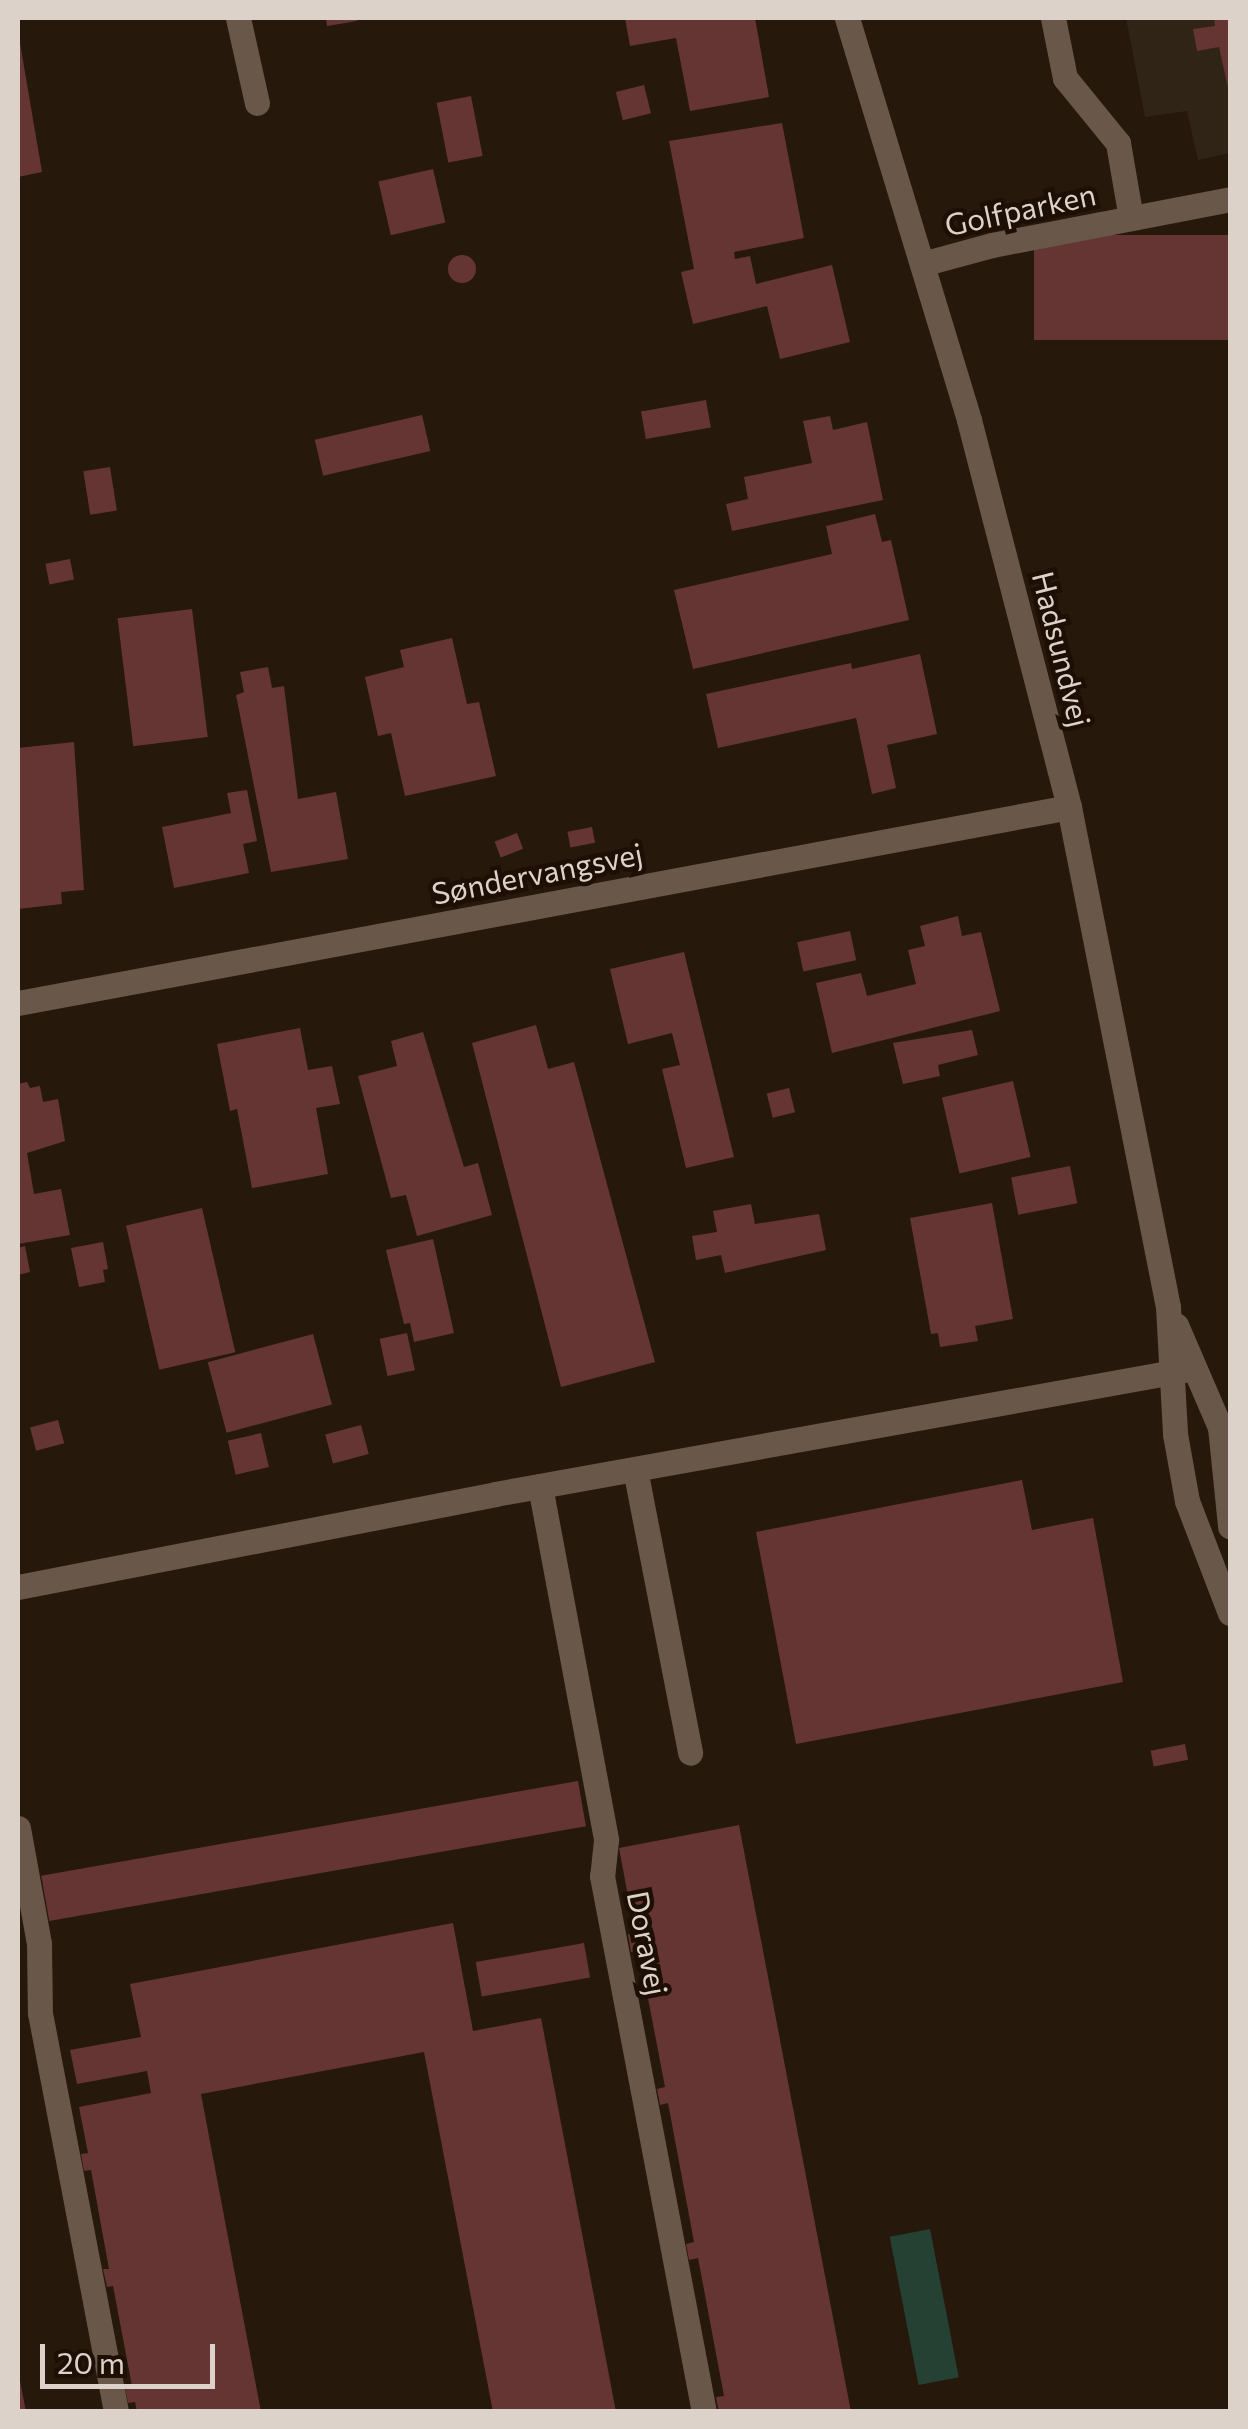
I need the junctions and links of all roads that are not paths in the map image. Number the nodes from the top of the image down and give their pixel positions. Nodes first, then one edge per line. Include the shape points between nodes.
1 (238, 18) edge
2 (847, 18) edge
3 (1053, 18) edge
4 (258, 103) dead end
5 (1230, 200) edge
6 (1131, 218) junction
7 (922, 264) junction
8 (1069, 808) junction
9 (18, 1003) edge
10 (1183, 1370) junction
11 (635, 1469) junction
12 (540, 1486) junction
13 (1230, 1526) edge
14 (1224, 1581) edge
15 (18, 1587) edge
16 (1230, 1613) edge
17 (690, 1752) dead end
18 (18, 1828) edge
19 (116, 2412) edge
20 (704, 2412) edge

1 - 4 street
2 - 7 street, Hadsundvej
3 - 6 street, Golfparken via 1066,78 1118,143
5 - 6 street, Golfparken
6 - 7 street, Golfparken
7 - 8 street, Hadsundvej
8 - 9 street, Søndervangsvej
8 - 10 street, Hadsundvej
10 - 11 street
10 - 13 street, Hadsundvej via 1220,1427
10 - 14 street, Hadsundvej via 1174,1434 1187,1500
11 - 12 street
11 - 17 street
12 - 15 street
12 - 20 street, Doravej via 606,1840 602,1876
14 - 16 street, Hadsundvej
18 - 19 street via 40,1944 40,2013

